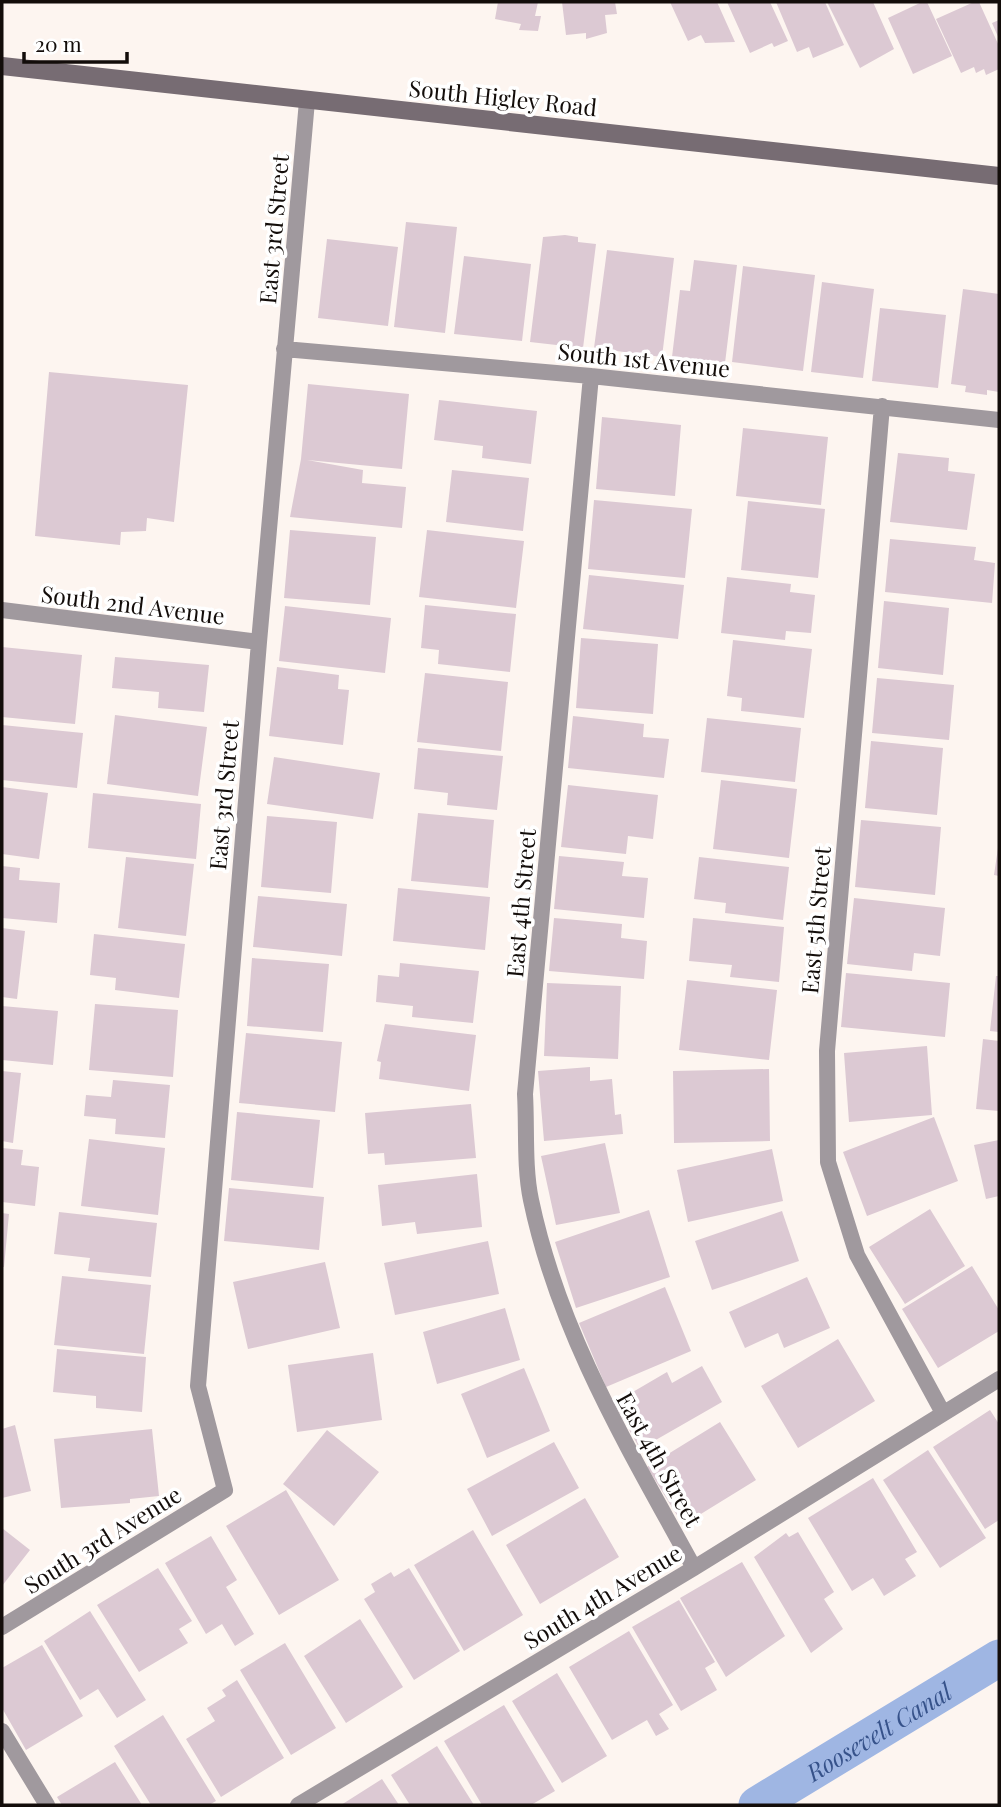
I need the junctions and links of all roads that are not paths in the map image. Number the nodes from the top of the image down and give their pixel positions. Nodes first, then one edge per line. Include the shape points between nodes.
1 (2, 66) edge
2 (307, 100) junction
3 (999, 176) edge
4 (284, 349) junction
5 (591, 376) junction
6 (882, 406) junction
7 (999, 420) edge
8 (2, 610) edge
9 (258, 642) junction
10 (999, 1379) edge
11 (943, 1413) junction
12 (225, 1490) joint
13 (694, 1567) junction
14 (2, 1627) edge
15 (2, 1731) edge
16 (47, 1805) edge
17 (298, 1805) edge

1 - 2 main road, South Higley Road
2 - 3 main road, South Higley Road
2 - 4 lane, East 3rd Street
4 - 5 lane, South 1st Avenue
4 - 9 lane, East 3rd Street
5 - 6 lane, South 1st Avenue
5 - 13 lane, East 4th Street via 525,1094 530,1198 556,1293 590,1379
6 - 7 lane, South 1st Avenue
6 - 11 lane, East 5th Street via 827,1051 828,1162 857,1255
8 - 9 lane, South 2nd Avenue
9 - 12 lane, East 3rd Street via 198,1387
10 - 11 lane, South 4th Avenue
11 - 13 lane, South 4th Avenue
12 - 14 lane, South 3rd Avenue
13 - 17 lane, South 4th Avenue
15 - 16 lane

